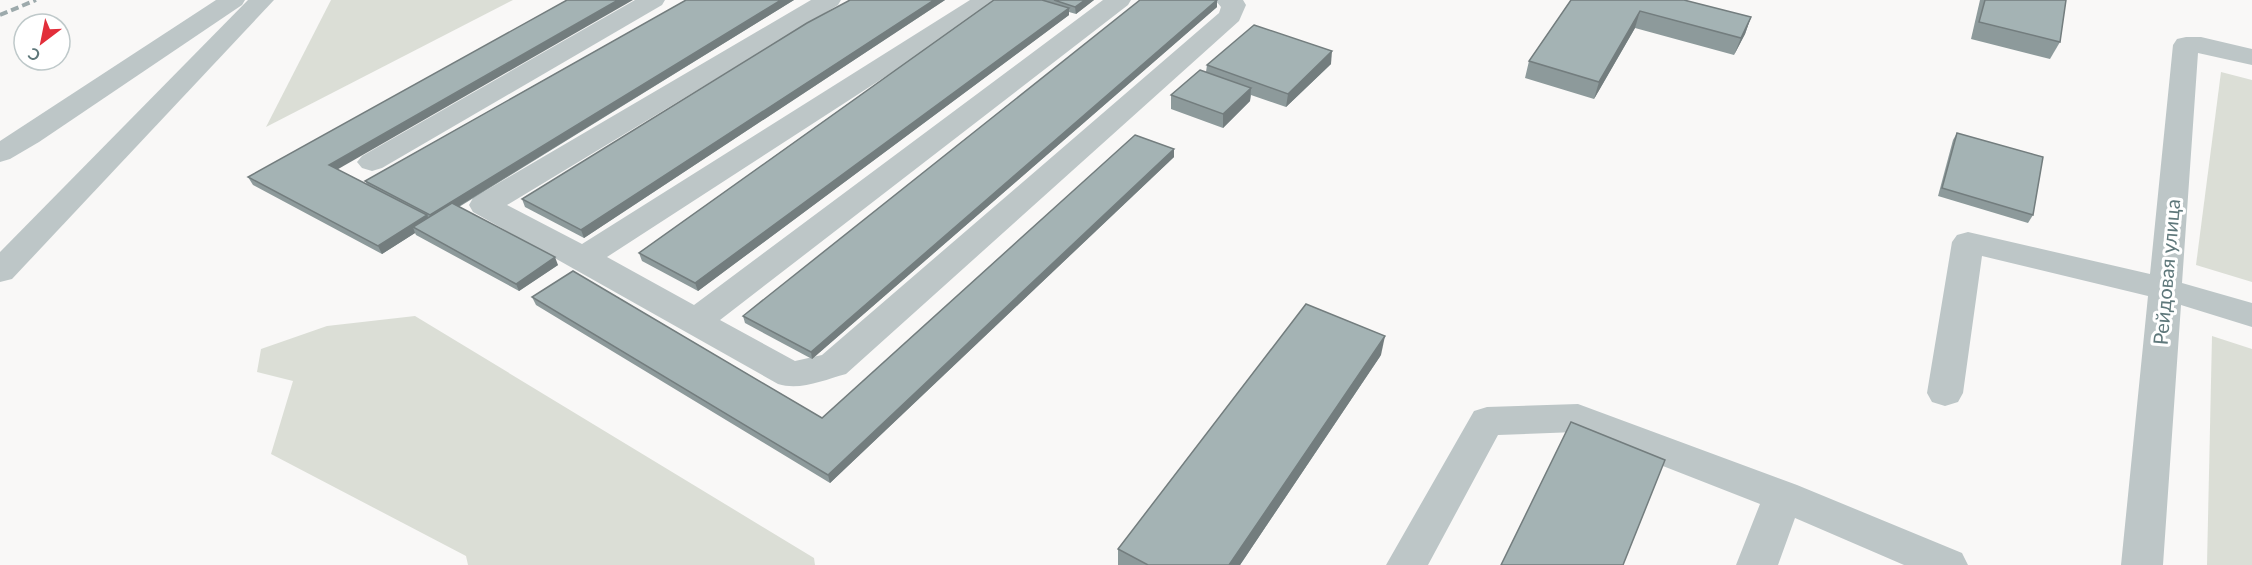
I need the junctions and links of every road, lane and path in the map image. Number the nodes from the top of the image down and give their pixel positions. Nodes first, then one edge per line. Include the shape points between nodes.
1 (233, 0) edge
2 (262, 0) edge
3 (653, 0) edge
4 (829, 0) edge
5 (987, 0) edge
6 (1119, 0) edge
7 (1227, 0) edge
8 (2252, 57) edge
9 (0, 153) edge
10 (372, 162) dead end
11 (583, 258) junction
12 (0, 270) edge
13 (2165, 289) junction
14 (2252, 315) edge
15 (696, 321) junction
16 (1945, 393) dead end
17 (1783, 496) junction
18 (1407, 565) edge
19 (1757, 565) edge
20 (1947, 565) edge
21 (2142, 565) edge

1 - 9 street
2 - 12 street
3 - 10 street
4 - 11 street via 484,205
5 - 11 street
6 - 15 street
7 - 15 street via 1234,5 1230,16 832,365 791,375
8 - 13 street, Рейдовая улица via 2186,45
11 - 15 street
13 - 14 street
13 - 16 street via 1968,242
13 - 21 street, Рейдовая улица
17 - 18 street via 1578,418 1487,422
17 - 19 street
17 - 20 street

